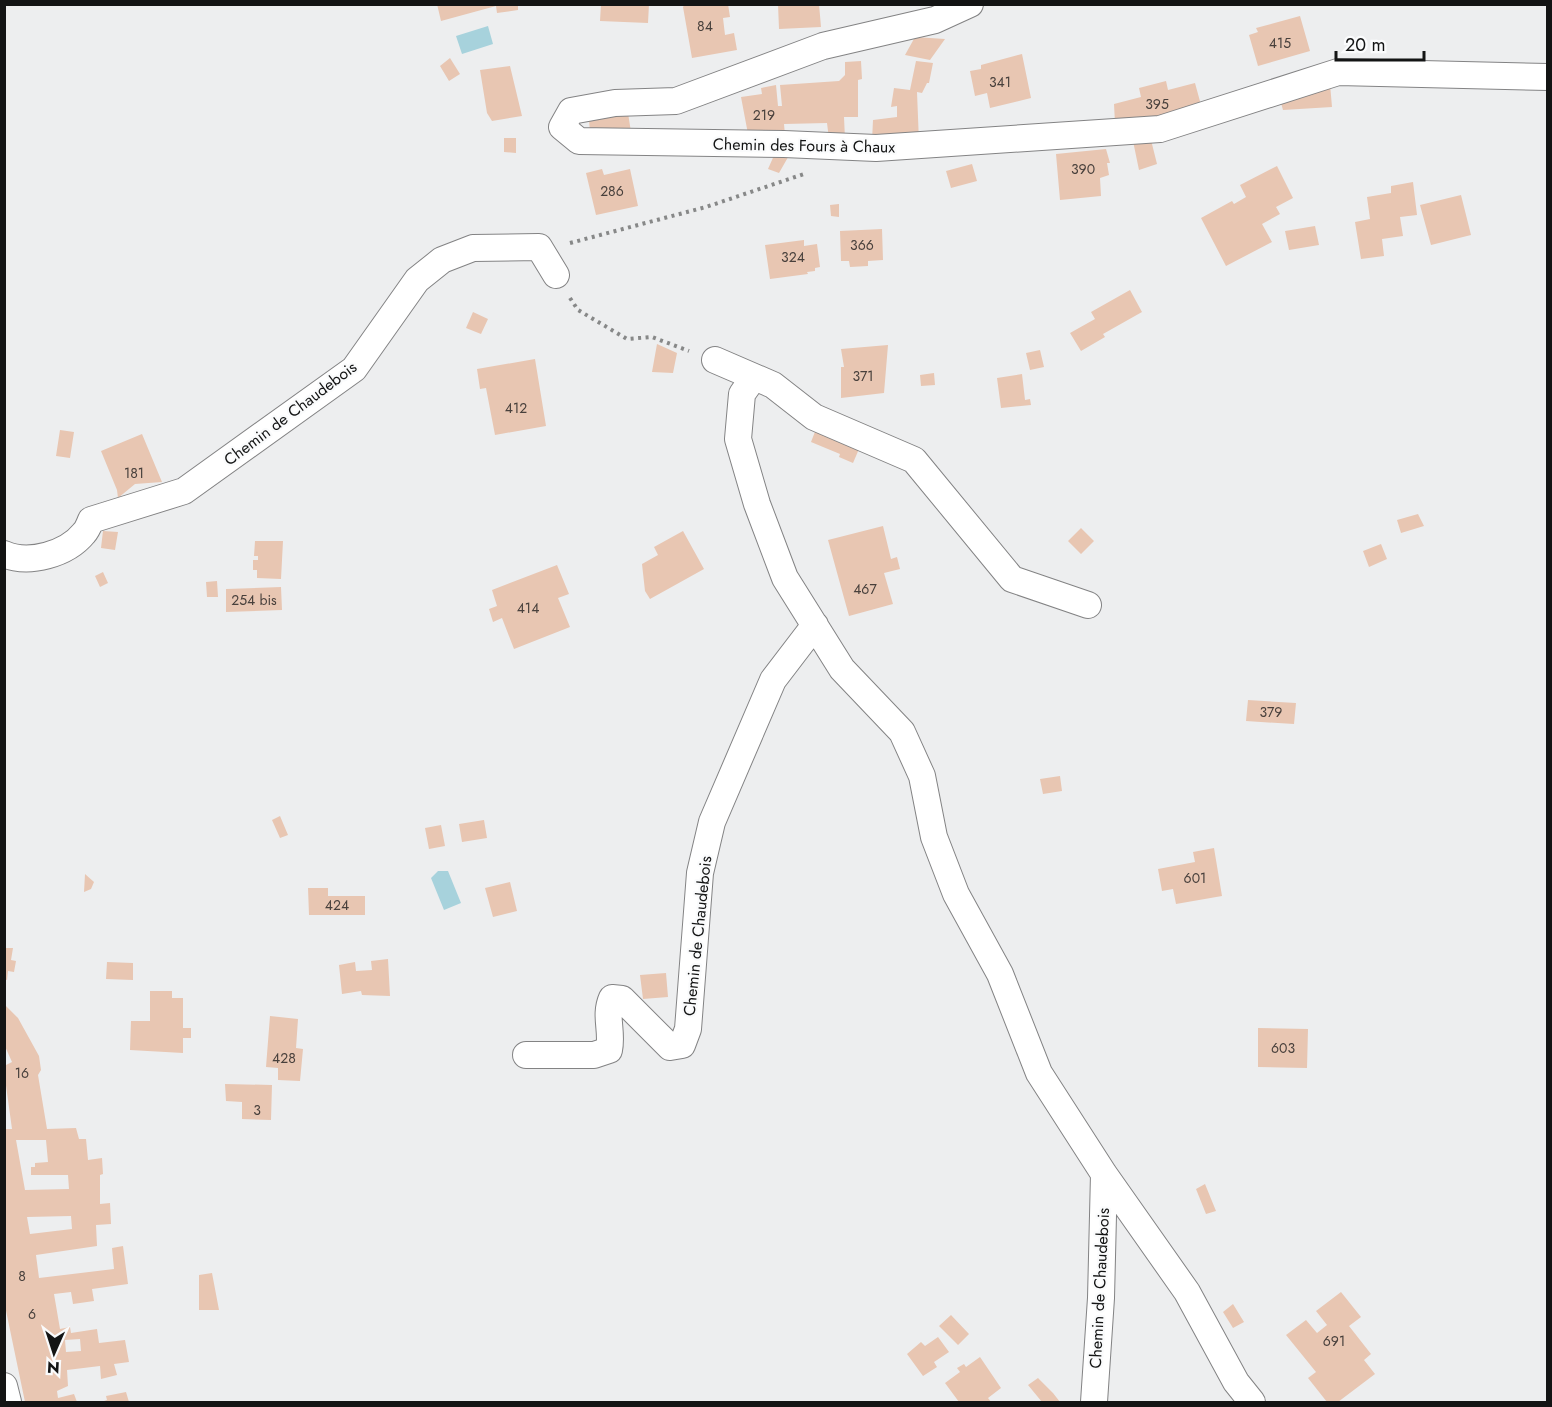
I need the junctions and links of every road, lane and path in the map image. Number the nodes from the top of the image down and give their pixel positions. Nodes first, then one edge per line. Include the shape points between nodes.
1 (970, 4) edge
2 (1548, 77) edge
3 (804, 174) dead end
4 (539, 247) junction
5 (556, 275) joint
6 (715, 360) joint
7 (754, 377) junction
8 (4, 554) edge
9 (1088, 605) dead end
10 (815, 626) junction
11 (526, 1055) dead end
12 (1104, 1174) junction
13 (4, 1386) edge
14 (8, 1402) edge
15 (1094, 1402) edge
16 (1252, 1402) edge

1 - 2 street, Chemin des Fours à Chaux via 935,20 824,46 676,101 615,103 571,111 562,127 579,141 876,148 1160,129 1338,72
3 - 4 path via 706,207 575,243
4 - 5 street
4 - 8 street, Chemin de Chaudebois via 473,248 442,260 417,280 354,369 184,491 91,520 71,545 39,559
5 - 6 path via 578,310 627,339 652,337
6 - 7 street
7 - 9 street via 773,385 814,417 914,460 1012,579
7 - 10 street, Chemin de Chaudebois via 742,394 738,439 785,578
10 - 11 street, Chemin de Chaudebois via 773,680 712,822 700,873 688,1029 682,1045 670,1047 622,999 612,998 607,1008 609,1050 594,1055
10 - 12 street, Chemin de Chaudebois via 842,669 902,732 922,776 934,837 956,894 1000,974 1039,1073
12 - 15 street, Chemin de Chaudebois
12 - 16 street, Chemin de Chaudebois via 1187,1292 1236,1382
13 - 14 street

